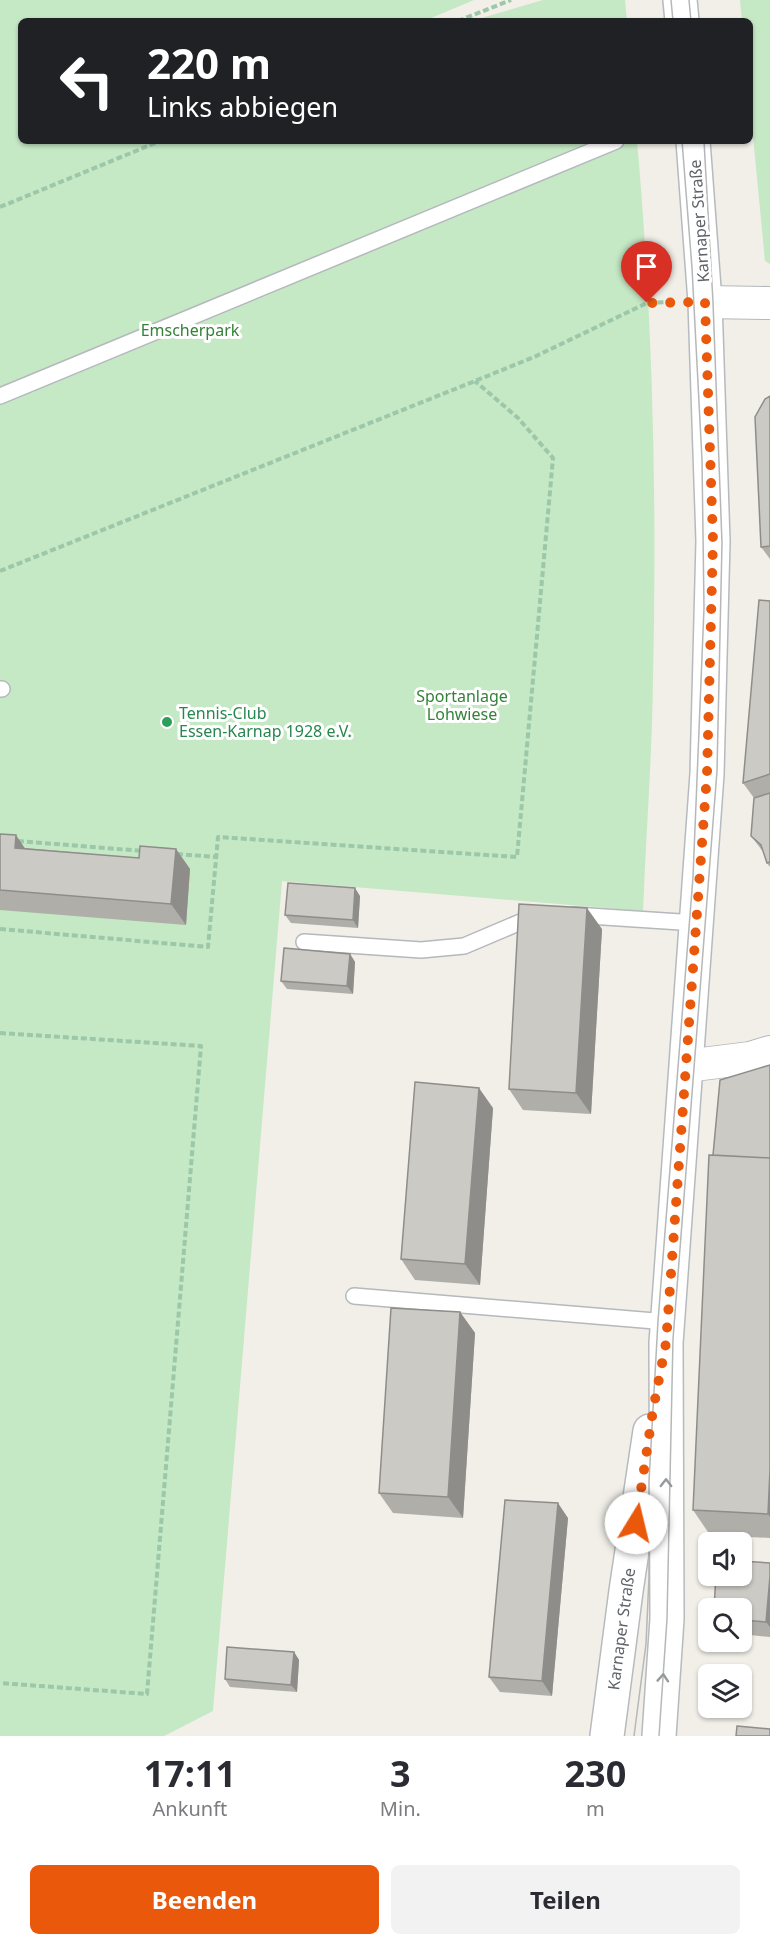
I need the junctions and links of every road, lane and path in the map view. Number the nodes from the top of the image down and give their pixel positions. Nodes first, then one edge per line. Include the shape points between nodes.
1 (511, 0) edge
2 (680, 0) edge
3 (466, 18) edge
4 (682, 18) edge
5 (153, 144) edge
6 (609, 144) edge
7 (693, 144) edge
8 (0, 207) edge
9 (705, 302) junction
10 (770, 303) edge
11 (475, 381) junction
12 (0, 396) edge
13 (0, 571) edge
14 (18, 841) edge
15 (146, 851) edge
16 (170, 853) edge
17 (216, 857) junction
18 (696, 923) junction
19 (0, 929) edge
20 (304, 942) dead end
21 (0, 1033) edge
22 (770, 1052) edge
23 (686, 1066) junction
24 (354, 1296) dead end
25 (667, 1333) junction
26 (0, 1683) edge
27 (607, 1736) edge
28 (659, 1736) edge

1 - 3 path
2 - 4 main road
5 - 8 path
6 - 12 lane
7 - 9 main road, Karnaper Straße
9 - 10 street
9 - 11 path via 647,303
9 - 18 main road, Karnaper Straße via 713,541 707,774
11 - 13 path
11 - 17 path via 518,418 553,458 517,857 218,837
14 - 15 path
16 - 17 path
17 - 19 path via 208,947
18 - 20 lane via 557,914 523,921 464,946 421,950
18 - 23 main road, Karnaper Straße
21 - 26 path via 201,1046 147,1694
22 - 23 street
23 - 25 main road, Karnaper Straße
24 - 25 lane
25 - 27 main road, Karnaper Straße
28 -> 25 main road, Karnaper Straße via 667,1619

